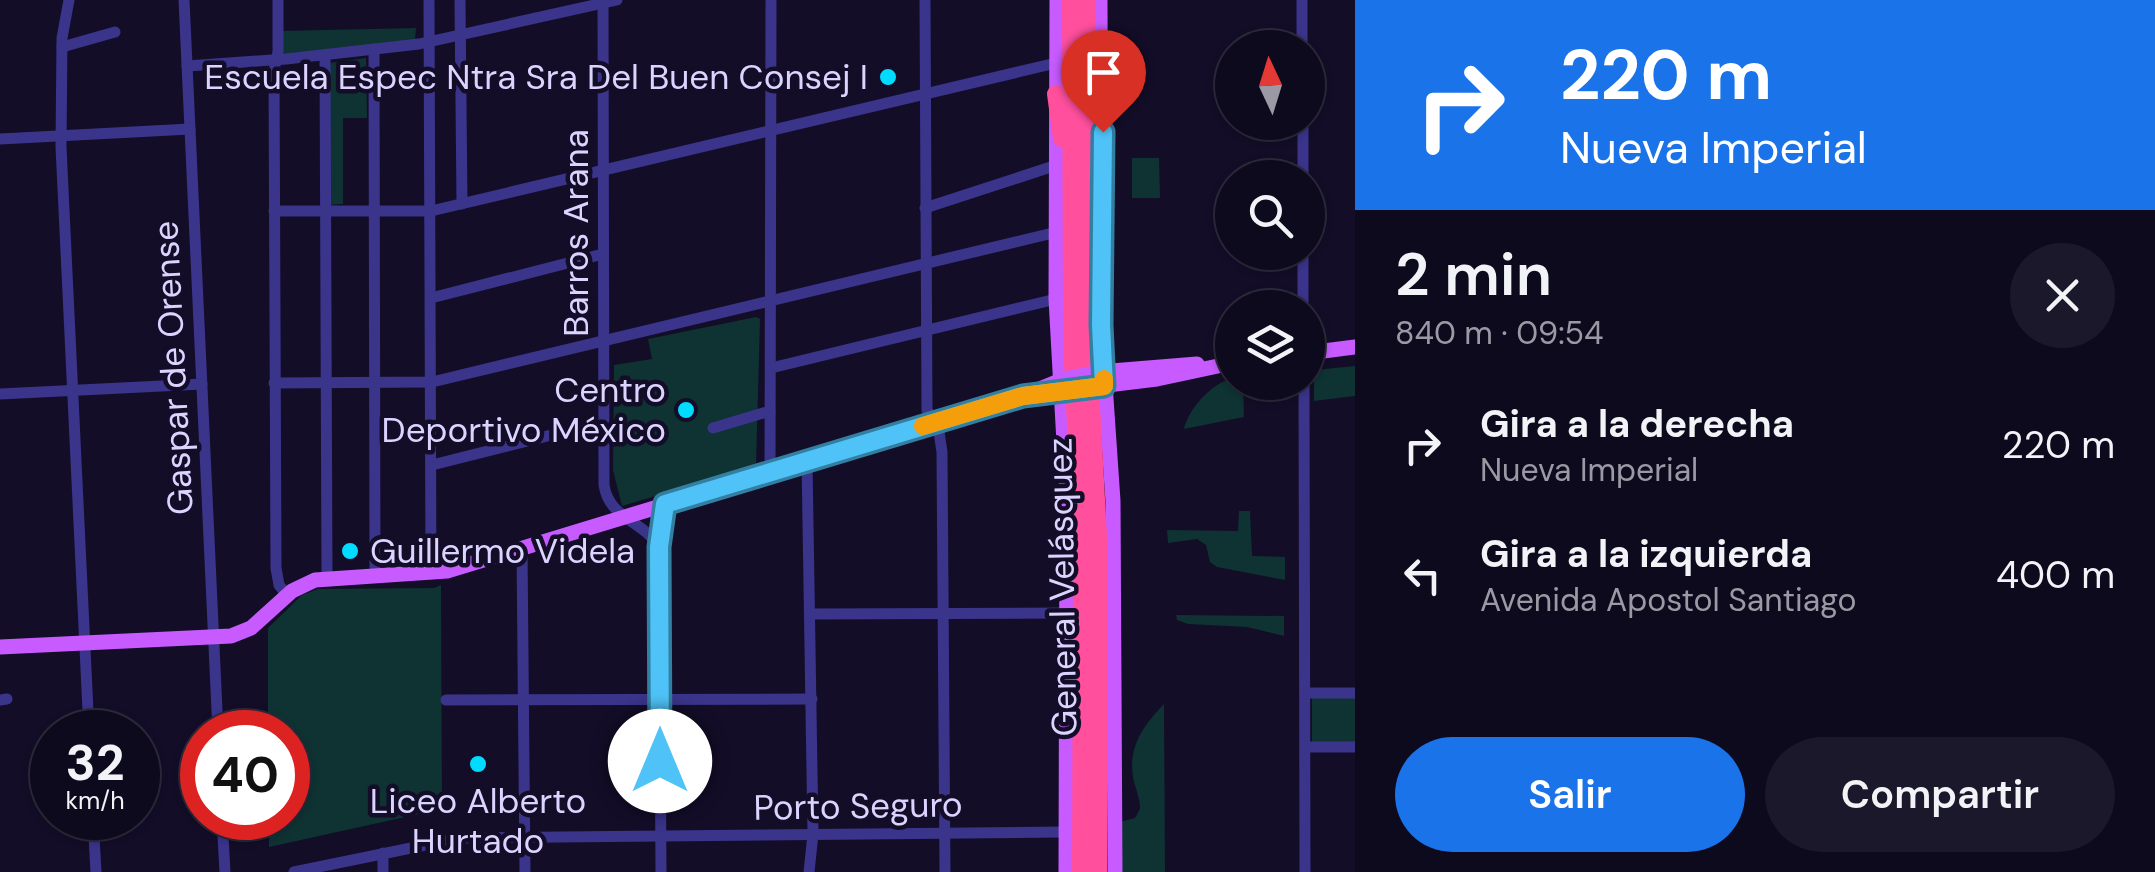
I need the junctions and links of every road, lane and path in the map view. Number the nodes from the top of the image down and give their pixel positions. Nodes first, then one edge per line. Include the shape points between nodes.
1 (68, 0) edge
2 (184, 0) edge
3 (278, 0) edge
4 (429, 0) edge
5 (460, 0) edge
6 (617, 0) edge
7 (772, 0) edge
8 (925, 0) edge
9 (1057, 0) edge
10 (1071, 0) edge
11 (1087, 0) edge
12 (1100, 0) edge
13 (1302, 0) edge
14 (602, 2) edge
15 (1302, 30) edge
16 (116, 32) dead end
17 (460, 35) junction
18 (429, 42) junction
19 (62, 48) junction
20 (374, 49) junction
21 (325, 55) junction
22 (276, 60) junction
23 (1056, 63) junction
24 (187, 66) junction
25 (1100, 76) junction
26 (1056, 94) junction
27 (925, 95) junction
28 (190, 129) junction
29 (771, 132) junction
30 (62, 136) junction
31 (0, 138) edge
32 (1056, 165) junction
33 (603, 172) junction
34 (1088, 176) junction
35 (1072, 193) junction
36 (462, 204) junction
37 (925, 208) junction
38 (274, 211) junction
39 (326, 211) junction
40 (374, 211) junction
41 (431, 211) junction
42 (1057, 232) junction
43 (603, 254) junction
44 (926, 263) junction
45 (431, 298) junction
46 (1056, 298) junction
47 (771, 300) junction
48 (926, 330) junction
49 (603, 339) junction
50 (1355, 347) edge
51 (1325, 351) edge
52 (1215, 366) edge
53 (770, 368) junction
54 (1101, 379) junction
55 (375, 382) junction
56 (432, 382) junction
57 (274, 383) junction
58 (326, 383) junction
59 (202, 384) junction
60 (1062, 386) junction
61 (73, 390) junction
62 (0, 394) edge
63 (1304, 400) edge
64 (770, 411) junction
65 (604, 422) junction
66 (933, 423) junction
67 (713, 428) dead end
68 (807, 461) junction
69 (432, 464) junction
70 (770, 472) junction
71 (665, 504) junction
72 (624, 518) junction
73 (659, 547) junction
74 (522, 548) junction
75 (431, 574) junction
76 (375, 576) junction
77 (327, 578) junction
78 (286, 595) junction
79 (946, 613) junction
80 (1066, 613) junction
81 (810, 614) junction
82 (214, 638) junction
83 (85, 643) junction
84 (0, 647) edge
85 (1305, 693) junction
86 (1355, 693) edge
87 (446, 700) dead end
88 (524, 700) junction
89 (660, 700) junction
90 (812, 700) junction
91 (88, 710) edge
92 (217, 710) edge
93 (1305, 747) junction
94 (1355, 747) edge
95 (1090, 814) junction
96 (945, 832) junction
97 (1066, 832) junction
98 (813, 834) junction
99 (660, 835) junction
100 (525, 836) junction
101 (94, 840) edge
102 (223, 840) edge
103 (382, 852) junction
104 (96, 872) edge
105 (225, 872) edge
106 (294, 872) edge
107 (383, 872) edge
108 (525, 872) edge
109 (661, 872) edge
110 (809, 872) edge
111 (946, 872) edge
112 (1069, 872) edge
113 (1082, 872) edge
114 (1098, 872) edge
115 (1111, 872) edge
116 (1305, 872) edge

1 - 19 street
2 - 24 street, Gaspar de Orense
3 - 22 street
4 - 18 street
5 - 17 street
6 - 14 street
7 - 29 street
8 - 27 street
9 - 23 main road
10 - 35 highway, General Velásquez
11 - 34 highway, General Velásquez
12 - 25 main road
13 - 15 street
14 - 17 street
14 - 33 street, Barros Arana
16 - 19 street
17 - 18 street
17 - 36 street
18 - 20 street
18 - 41 street
19 - 30 street
20 - 21 street
20 - 40 street
21 - 22 street
21 - 39 street
22 - 24 street
22 - 38 street
23 - 26 main road
23 - 27 street
24 - 28 street, Gaspar de Orense
25 - 34 highway
25 - 54 main road
26 - 32 main road
26 - 35 highway
27 - 29 street
27 - 37 street
28 - 30 street
28 - 59 street, Gaspar de Orense
29 - 33 street
29 - 47 street
30 - 31 street
30 - 61 street
32 - 37 street
32 - 42 main road
33 - 36 street
33 - 43 street, Barros Arana
34 - 95 highway, General Velásquez via 1098,536
35 - 95 highway, General Velásquez
36 - 41 street
37 - 44 street
38 - 39 street
38 - 57 street
39 - 40 street
39 - 58 street
40 - 41 street
40 - 55 street
41 - 45 street
42 - 44 street
42 - 46 main road
43 - 45 street
43 - 49 street, Barros Arana
44 - 47 street
44 - 48 street
45 - 56 street
46 - 48 street
46 - 60 main road
47 - 49 street
47 - 53 street
48 - 53 street
48 - 66 street via 927,410
49 - 56 street
49 - 65 street, Barros Arana
50 - 51 main road
52 - 54 main road via 1167,378
53 - 64 street
54 - 60 main road, bridge
54 - 115 main road via 1113,501
55 - 56 street
55 - 58 street
55 - 76 street
56 - 69 street
57 - 58 street
57 - 78 street via 276,575
58 - 77 street
59 - 61 street
59 - 82 street, Gaspar de Orense
60 - 66 main road
60 - 80 main road
61 - 62 street
61 - 83 street
63 - 85 street
64 - 67 street
64 - 70 street
65 - 69 street
65 - 72 street, Barros Arana via 604,490
66 - 68 main road
66 - 79 street via 941,437
68 - 70 main road
68 - 81 street
69 - 75 street
70 - 71 main road
71 - 72 main road
71 - 73 main road
72 - 73 street via 644,528
72 - 74 main road
73 - 89 street
74 - 75 main road
74 - 88 street
75 - 76 main road
76 - 77 main road
77 - 78 main road
78 - 82 main road via 251,628
79 - 80 street
79 - 81 street
79 - 96 street
80 - 97 main road
81 - 90 street
82 - 83 main road
82 - 92 street, Gaspar de Orense
83 - 84 main road
83 - 91 street
85 - 86 street
85 - 93 street
87 - 88 street
88 - 89 street
88 - 100 street
89 - 90 street
89 - 99 street
90 - 98 street
93 - 94 street
93 - 116 street
95 - 112 highway
95 - 113 highway, General Velásquez
95 - 114 highway, General Velásquez
95 - 115 highway
96 - 97 street, Porto Seguro
96 - 98 street, Porto Seguro
96 - 111 street
97 - 112 main road
98 - 99 street, Porto Seguro
98 - 110 street
99 - 100 street, Porto Seguro
99 - 109 street
100 - 103 street, Porto Seguro via 452,838
100 - 108 street
101 - 104 street
102 - 105 street
103 - 106 street, Porto Seguro
103 - 107 street

